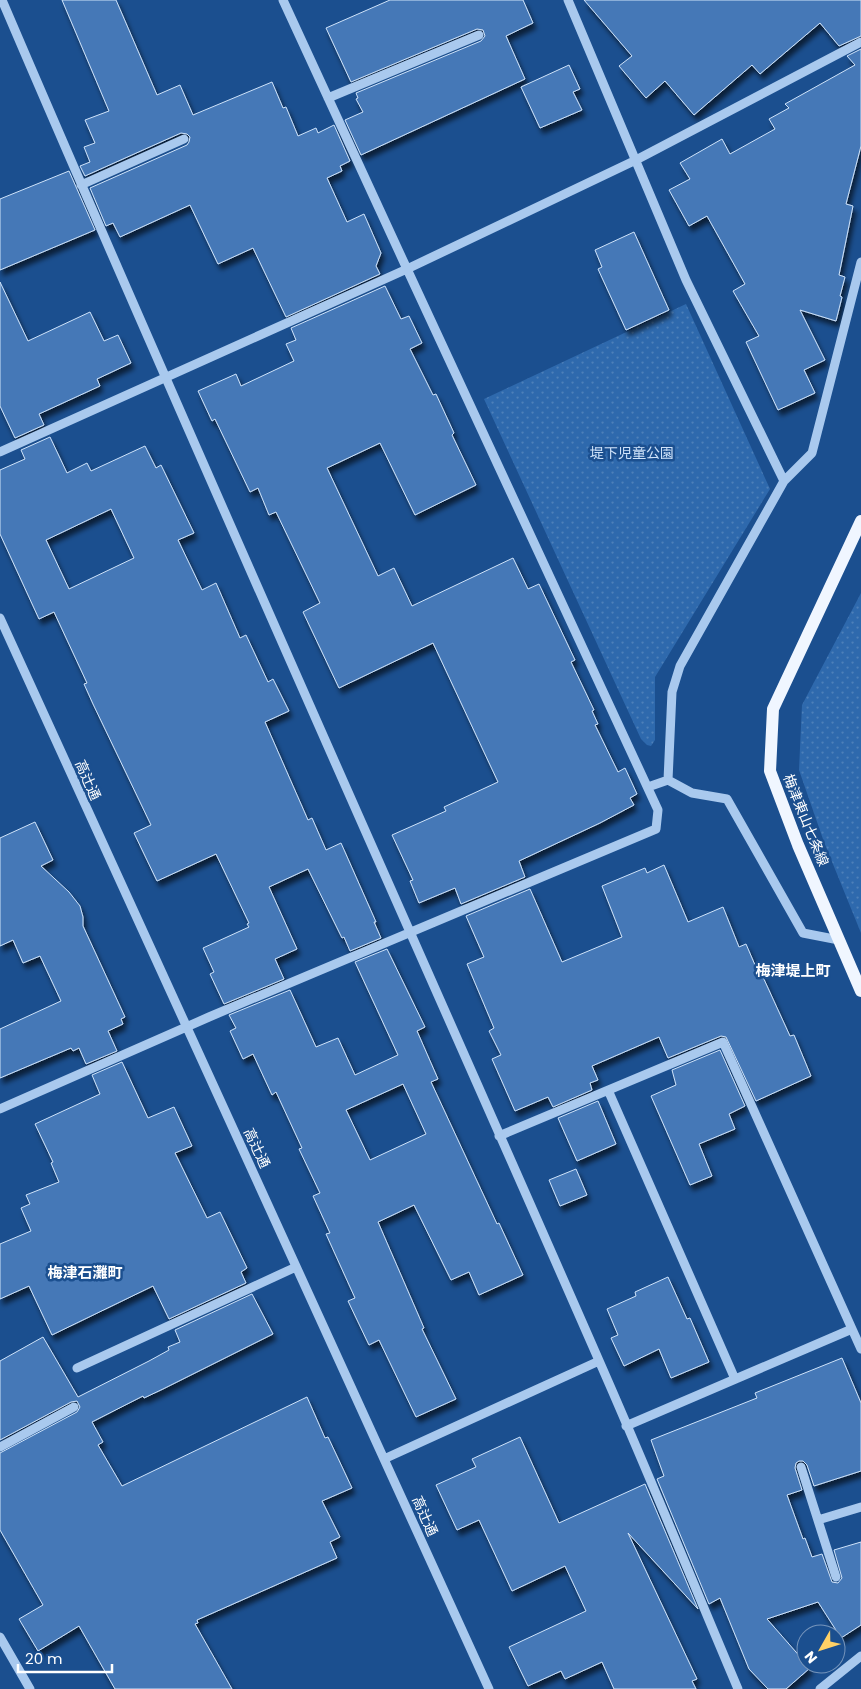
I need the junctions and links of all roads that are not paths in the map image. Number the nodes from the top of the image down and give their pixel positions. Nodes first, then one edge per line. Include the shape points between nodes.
1 (2, 0) edge
2 (283, 0) edge
3 (568, 0) edge
4 (479, 35) dead end
5 (861, 42) edge
6 (328, 98) junction
7 (184, 139) dead end
8 (636, 160) junction
9 (80, 185) junction
10 (861, 262) edge
11 (407, 269) junction
12 (166, 378) junction
13 (0, 452) edge
14 (784, 482) junction
15 (861, 521) edge
16 (0, 618) edge
17 (668, 780) junction
18 (648, 787) junction
19 (409, 933) junction
20 (839, 940) junction
21 (861, 991) edge
22 (186, 1028) junction
23 (608, 1090) junction
24 (0, 1108) edge
25 (499, 1136) junction
26 (296, 1267) junction
27 (852, 1329) junction
28 (861, 1349) edge
29 (599, 1361) junction
30 (77, 1368) dead end
31 (735, 1379) junction
32 (74, 1408) dead end
33 (626, 1426) junction
34 (0, 1447) edge
35 (384, 1459) junction
36 (801, 1467) dead end
37 (861, 1507) edge
38 (818, 1520) junction
39 (836, 1577) dead end
40 (0, 1637) edge
41 (861, 1656) edge
42 (30, 1689) edge
43 (489, 1689) edge
44 (738, 1689) edge
45 (820, 1689) edge

1 - 9 street
2 - 6 street
3 - 8 street
4 - 6 street
5 - 8 street
6 - 11 street
7 - 9 street
8 - 11 street
8 - 14 street via 686,280
9 - 12 street
10 - 14 street via 812,453
11 - 12 street
11 - 18 street
12 - 13 street
12 - 19 street
14 - 17 street via 680,666 672,692
15 - 20 main road, 梅津東山七条線 via 773,709 772,718 770,770
16 - 22 street, 高辻通
17 - 18 street
17 - 20 street via 692,793 727,799 803,933
18 - 19 street via 658,810 656,829
19 - 22 street
19 - 25 street
20 - 21 main road, 梅津東山七条線
22 - 24 street
22 - 26 street, 高辻通
23 - 25 street
23 - 27 street via 723,1042
23 - 31 street
25 - 29 street
26 - 30 street
26 - 35 street, 高辻通
27 - 28 street
27 - 31 street
29 - 33 street
29 - 35 street
31 - 33 street
32 - 34 street
33 - 44 street
35 - 43 street, 高辻通
36 - 38 street
37 - 38 street
38 - 39 street
40 - 42 street
41 - 45 street

